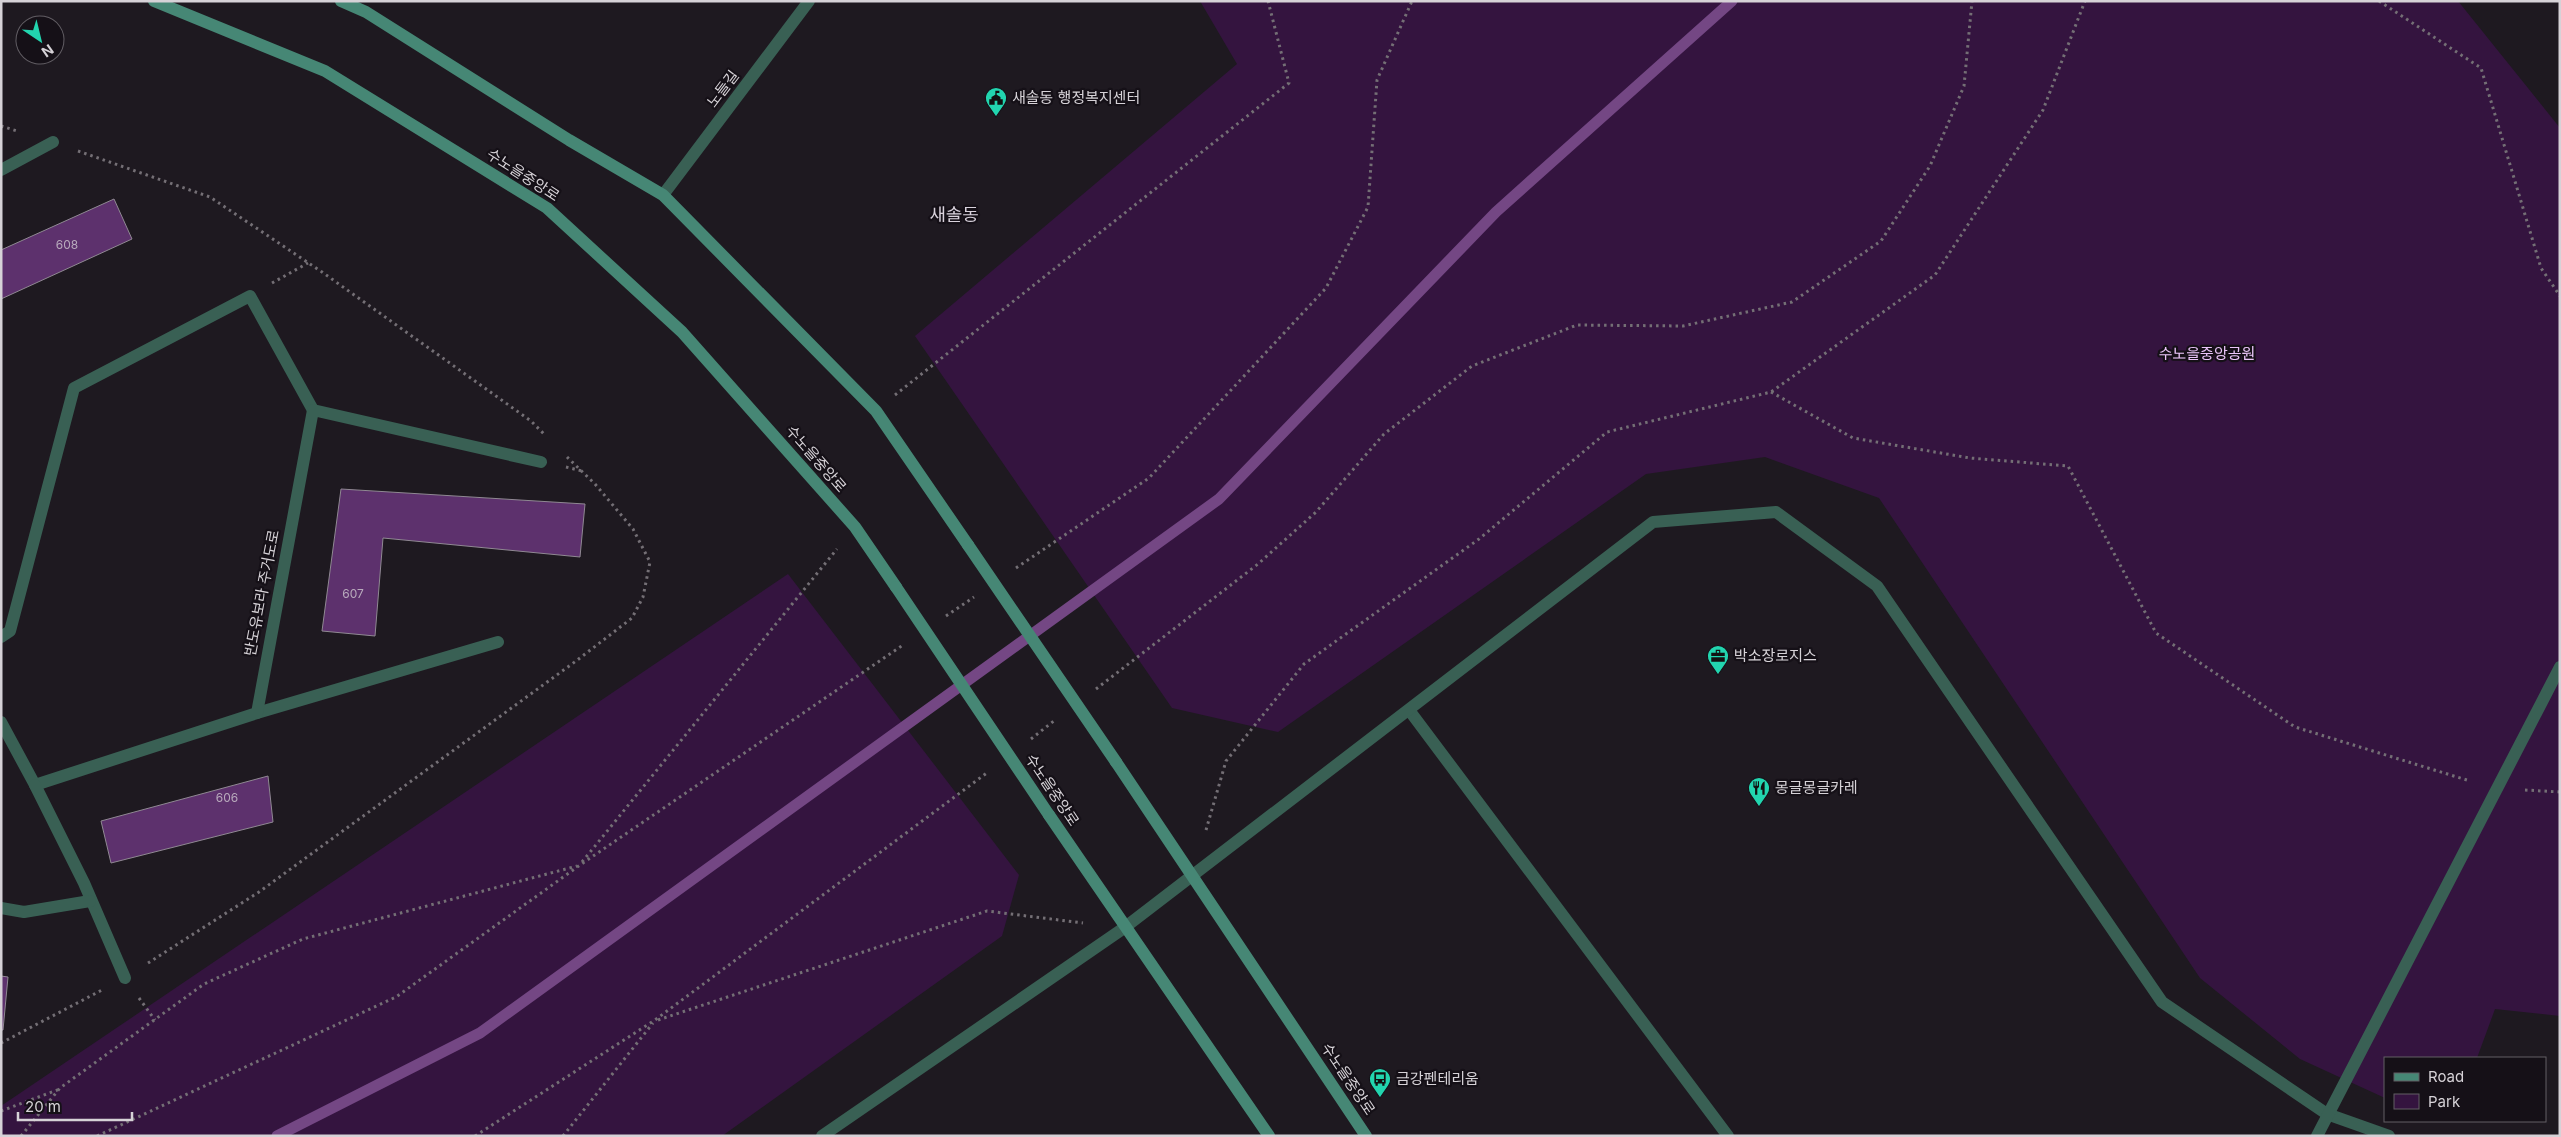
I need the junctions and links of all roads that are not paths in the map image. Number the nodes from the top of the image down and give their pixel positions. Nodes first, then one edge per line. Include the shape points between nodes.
1 (154, 1) edge
2 (341, 1) edge
3 (809, 1) edge
4 (53, 142) road end
5 (1, 170) edge
6 (663, 195) junction
7 (313, 410) junction
8 (541, 462) dead end
9 (1, 636) edge
10 (498, 642) dead end
11 (2560, 667) edge
12 (1409, 710) junction
13 (256, 712) junction
14 (1, 722) edge
15 (35, 785) junction
16 (1193, 876) junction
17 (90, 901) junction
18 (1, 908) edge
19 (1124, 928) junction
20 (125, 978) road end
21 (2327, 1114) junction
22 (822, 1136) edge
23 (1269, 1136) edge
24 (1366, 1136) edge
25 (1728, 1136) edge
26 (2317, 1136) edge
27 (2389, 1136) edge

1 - 19 main road, 수노을중앙로, bridge via 324,71 547,208 682,332 855,527
2 - 6 main road, 수노을중앙로 via 366,12
3 - 6 street, 노들길
4 - 5 street
6 - 16 main road, 수노을중앙로, bridge via 876,410
7 - 8 street
7 - 9 street via 250,296 74,388 10,631
7 - 13 street, 반도유보라 주거도로
10 - 13 street
11 - 21 street
12 - 16 street
12 - 21 street via 1653,522 1776,512 1877,586 2162,1002
12 - 25 street
13 - 15 street
14 - 15 street
15 - 17 street
16 - 19 street
16 - 24 main road, 수노을중앙로
17 - 18 street via 24,912
17 - 20 street
19 - 22 street
19 - 23 main road, 수노을중앙로
21 - 26 street
21 - 27 street

